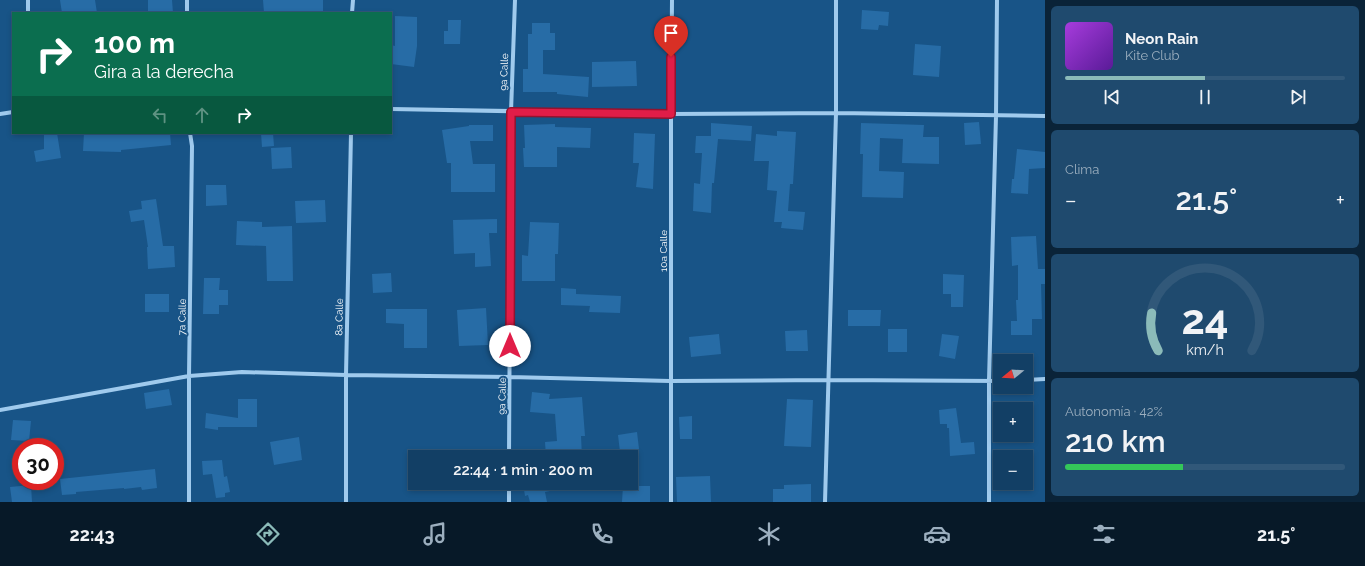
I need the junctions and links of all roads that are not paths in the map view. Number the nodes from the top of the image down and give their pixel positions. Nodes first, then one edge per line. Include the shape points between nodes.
1 (28, 0) edge
2 (187, 0) edge
3 (353, 0) edge
4 (515, 0) edge
5 (672, 0) edge
6 (836, 0) edge
7 (997, 0) edge
8 (28, 12) edge
9 (187, 12) edge
10 (352, 12) edge
11 (392, 109) edge
12 (12, 112) edge
13 (511, 112) junction
14 (836, 113) junction
15 (0, 114) edge
16 (671, 114) junction
17 (996, 116) junction
18 (1045, 116) edge
19 (190, 134) edge
20 (351, 134) edge
21 (346, 375) junction
22 (189, 376) junction
23 (510, 377) junction
24 (1045, 379) edge
25 (830, 380) junction
26 (1033, 380) edge
27 (989, 381) junction
28 (993, 381) edge
29 (670, 382) junction
30 (0, 410) edge
31 (509, 450) edge
32 (509, 490) edge
33 (189, 502) edge
34 (346, 502) edge
35 (509, 502) edge
36 (671, 502) edge
37 (825, 502) edge
38 (989, 502) edge

1 - 8 street
2 - 9 street
3 - 10 street
4 - 13 street, 9a Calle
5 - 16 street, 10a Calle
6 - 14 street
7 - 17 street
11 - 13 street
12 - 15 street
13 - 16 street
13 - 23 street, 9a Calle
14 - 16 street
14 - 17 street
14 - 25 street
16 - 29 street, 10a Calle
17 - 18 street
17 - 27 street
19 - 22 street, 7a Calle
20 - 21 street, 8a Calle
21 - 22 street via 242,372
21 - 23 street
21 - 34 street, 8a Calle
22 - 30 street
22 - 33 street, 7a Calle
23 - 29 street
23 - 31 street, 9a Calle
24 - 26 street
25 - 27 street
25 - 29 street
25 - 37 street
27 - 28 street
27 - 38 street
29 - 36 street, 10a Calle
32 - 35 street

